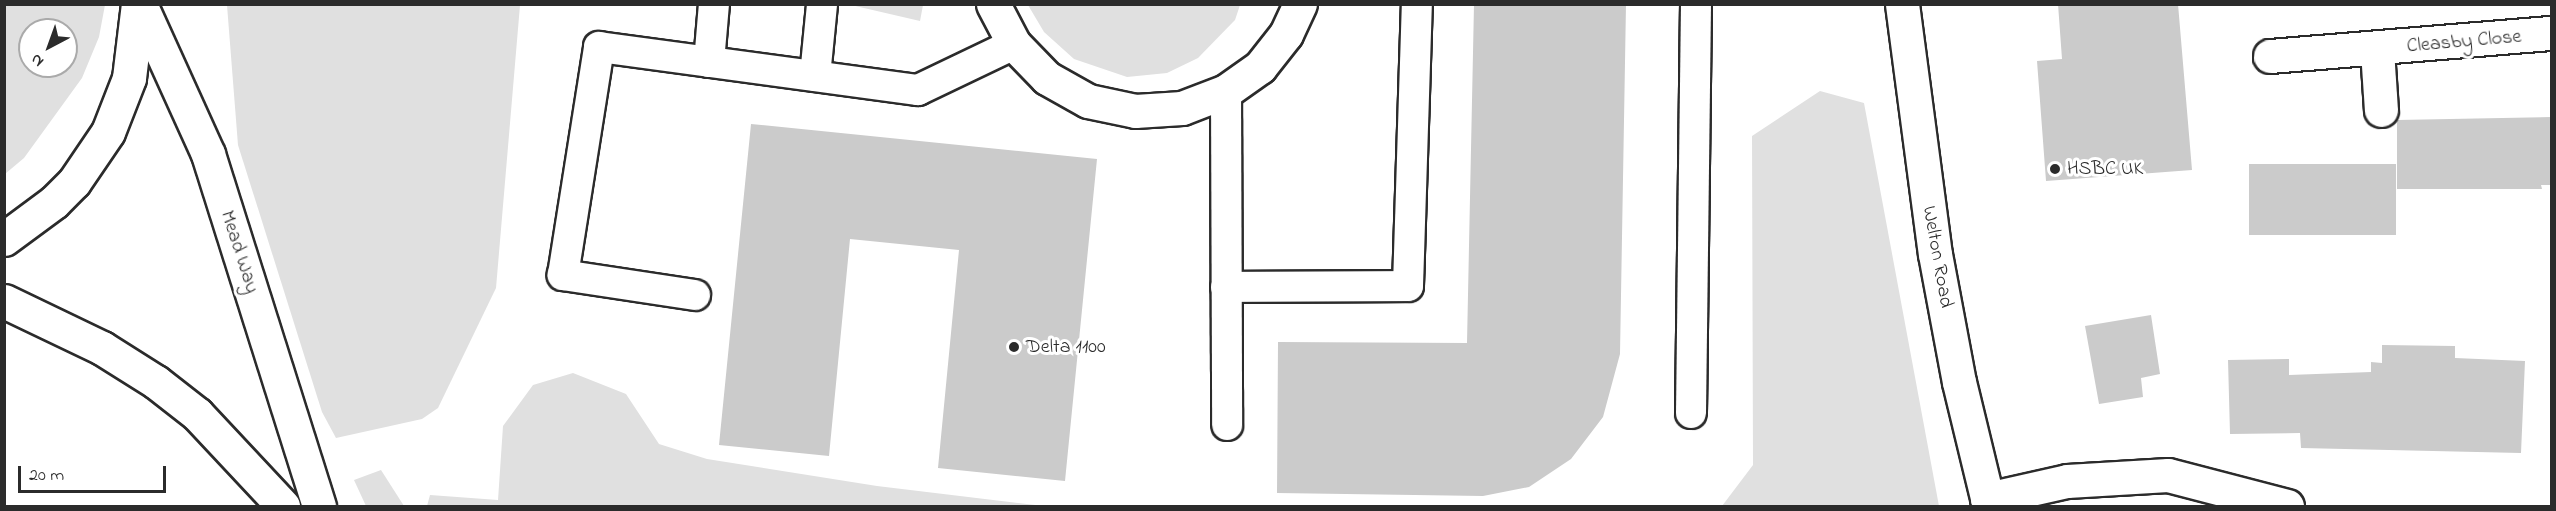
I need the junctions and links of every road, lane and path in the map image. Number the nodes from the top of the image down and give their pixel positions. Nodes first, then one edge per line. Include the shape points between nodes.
1 (139, 4) edge
2 (714, 4) edge
3 (822, 4) edge
4 (993, 4) edge
5 (1300, 4) edge
6 (1417, 4) edge
7 (1696, 4) edge
8 (1902, 4) edge
9 (2552, 33) edge
10 (1014, 44) junction
11 (2377, 50) junction
12 (2270, 56) dead end
13 (709, 62) junction
14 (815, 76) junction
15 (1226, 91) junction
16 (2381, 110) dead end
17 (4, 239) edge
18 (1226, 287) junction
19 (696, 295) dead end
20 (4, 302) edge
21 (1691, 413) dead end
22 (1227, 425) dead end
23 (1988, 503) edge
24 (283, 507) edge
25 (319, 507) edge
26 (2287, 507) edge

1 - 17 street via 129,78 108,132 74,182
1 - 25 street, Mead Way via 208,154
2 - 13 lane
3 - 14 lane
4 - 10 street
5 - 15 street via 1286,34 1260,67
6 - 18 lane via 1408,286
7 - 21 lane
8 - 23 street, Welton Road via 1935,254 1959,382
9 - 11 street, Cleasby Close
10 - 14 lane via 918,90
10 - 15 street via 1047,78 1088,101 1123,109 1182,108
11 - 12 street, Cleasby Close
11 - 16 street
13 - 14 lane
13 - 19 lane via 599,47 562,275
15 - 18 lane
18 - 22 lane
20 - 24 street via 102,348 156,382 196,414
23 - 26 street via 2067,481 2168,476

